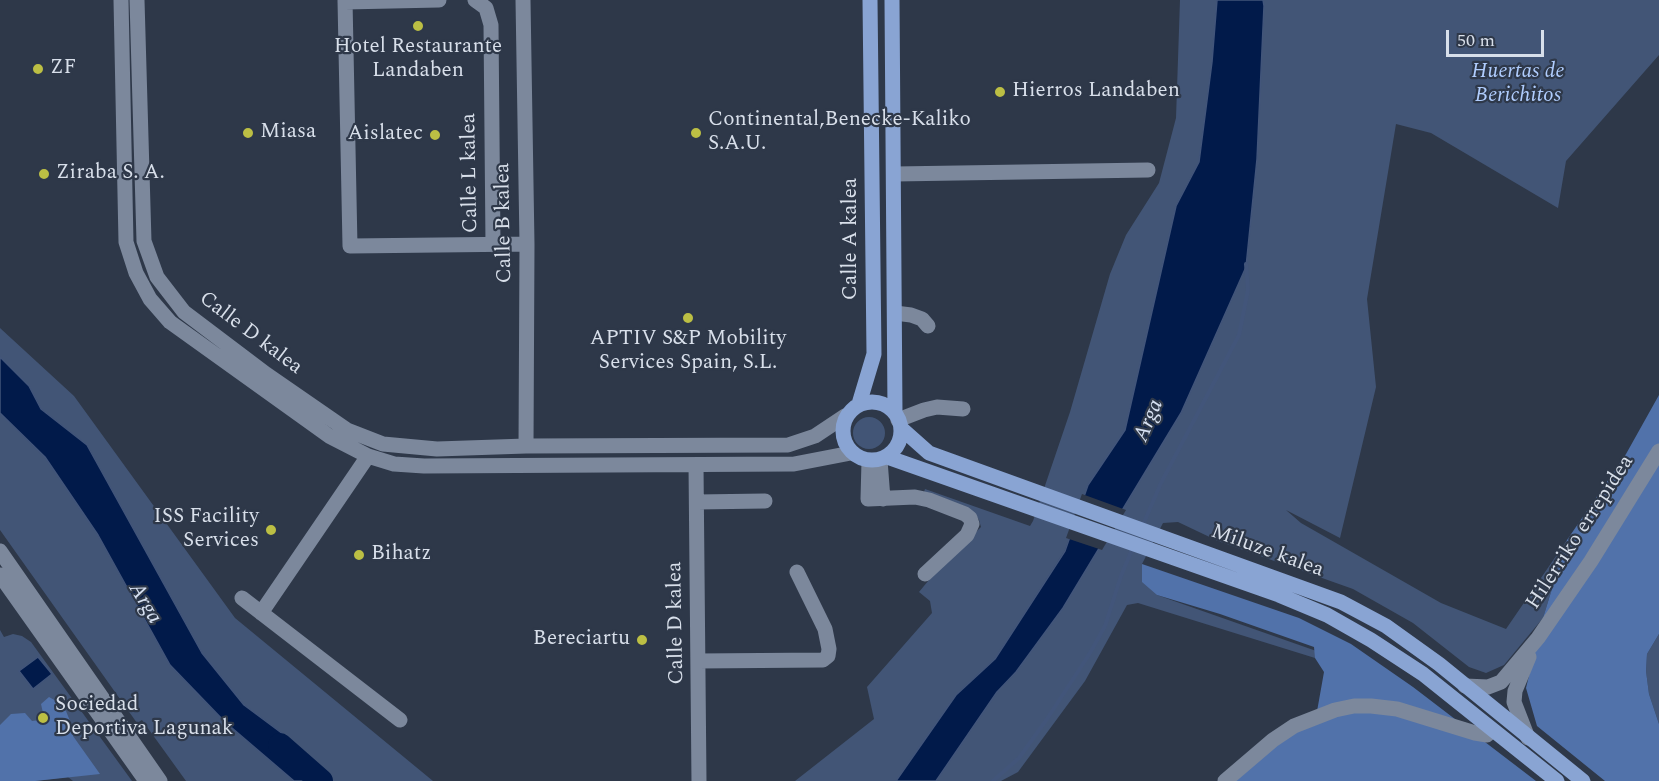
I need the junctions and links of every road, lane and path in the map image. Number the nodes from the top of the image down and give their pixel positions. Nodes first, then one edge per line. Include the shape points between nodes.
1 (121, 0) edge
2 (127, 0) edge
3 (137, 0) edge
4 (439, 0) edge
5 (475, 0) edge
6 (523, 0) edge
7 (870, 0) edge
8 (892, 0) edge
9 (345, 1) edge
10 (122, 48) junction
11 (1148, 170) dead end
12 (895, 174) junction
13 (527, 244) junction
14 (493, 245) junction
15 (859, 404) junction
16 (963, 410) dead end
17 (846, 416) junction
18 (898, 421) junction
19 (526, 446) junction
20 (1659, 451) edge
21 (851, 453) junction
22 (368, 456) junction
23 (879, 460) junction
24 (584, 465) junction
25 (696, 465) junction
26 (489, 466) junction
27 (765, 501) dead end
28 (697, 502) junction
29 (0, 551) edge
30 (797, 572) dead end
31 (925, 574) dead end
32 (0, 575) edge
33 (242, 598) dead end
34 (261, 613) junction
35 (1538, 638) junction
36 (698, 662) junction
37 (1466, 686) junction
38 (400, 720) dead end
39 (1492, 730) junction
40 (1528, 738) junction
41 (146, 781) edge
42 (160, 781) edge
43 (699, 781) edge
44 (1225, 781) edge
45 (1557, 781) edge
46 (1583, 781) edge

1 - 10 street, Calle D kalea
2 - 10 street
3 - 19 street, Calle D kalea via 144,241 157,277 184,312 347,430 384,444 437,449
4 - 9 street, Calle L kalea
5 - 14 street, Calle L kalea via 486,8 491,25
6 - 13 street, Calle B kalea
7 - 15 main road, Calle A kalea via 874,354
8 - 12 main road
9 - 14 street, Calle L kalea via 350,246
10 - 22 street, Calle D kalea via 126,242 135,273 150,299 170,322 329,436
11 - 12 street
12 - 18 main road
13 - 14 street, Calle L kalea
13 - 19 street, Calle B kalea
15 - 17 main road
15 - 18 main road via 878,402
16 - 18 street via 937,407
17 - 19 street via 814,436 788,445
17 - 21 main road via 842,436
18 - 23 main road via 898,445
18 - 37 main road, Miluze kalea via 929,453 1341,602 1386,626
19 - 24 street via 536,459
19 - 26 street via 517,459 496,459
20 - 35 street, Hilerriko errepidea
21 - 23 main road
21 - 25 street via 794,464
22 - 26 street, Calle D kalea via 394,464
22 - 34 street
23 - 31 street via 876,499 915,497 970,518 972,524 967,535
23 - 39 main road, Miluze kalea via 1037,510 1327,615 1423,674
24 - 25 street
24 - 26 street, Calle D kalea
25 - 28 street, Calle D kalea
27 - 28 street
28 - 36 street, Calle D kalea
29 - 42 street
30 - 36 street via 825,629 828,656 823,660
32 - 41 street
33 - 34 street
34 - 38 street
35 - 37 street, Hilerriko errepidea via 1501,682 1488,687
35 - 40 street, Hilerriko errepidea via 1515,691 1514,702
36 - 43 street, Calle D kalea
37 - 40 main road, Miluze kalea
39 - 44 street via 1487,735 1475,734 1397,709 1371,706 1335,710 1294,726
39 - 45 main road, Miluze kalea
40 - 46 main road, Miluze kalea

